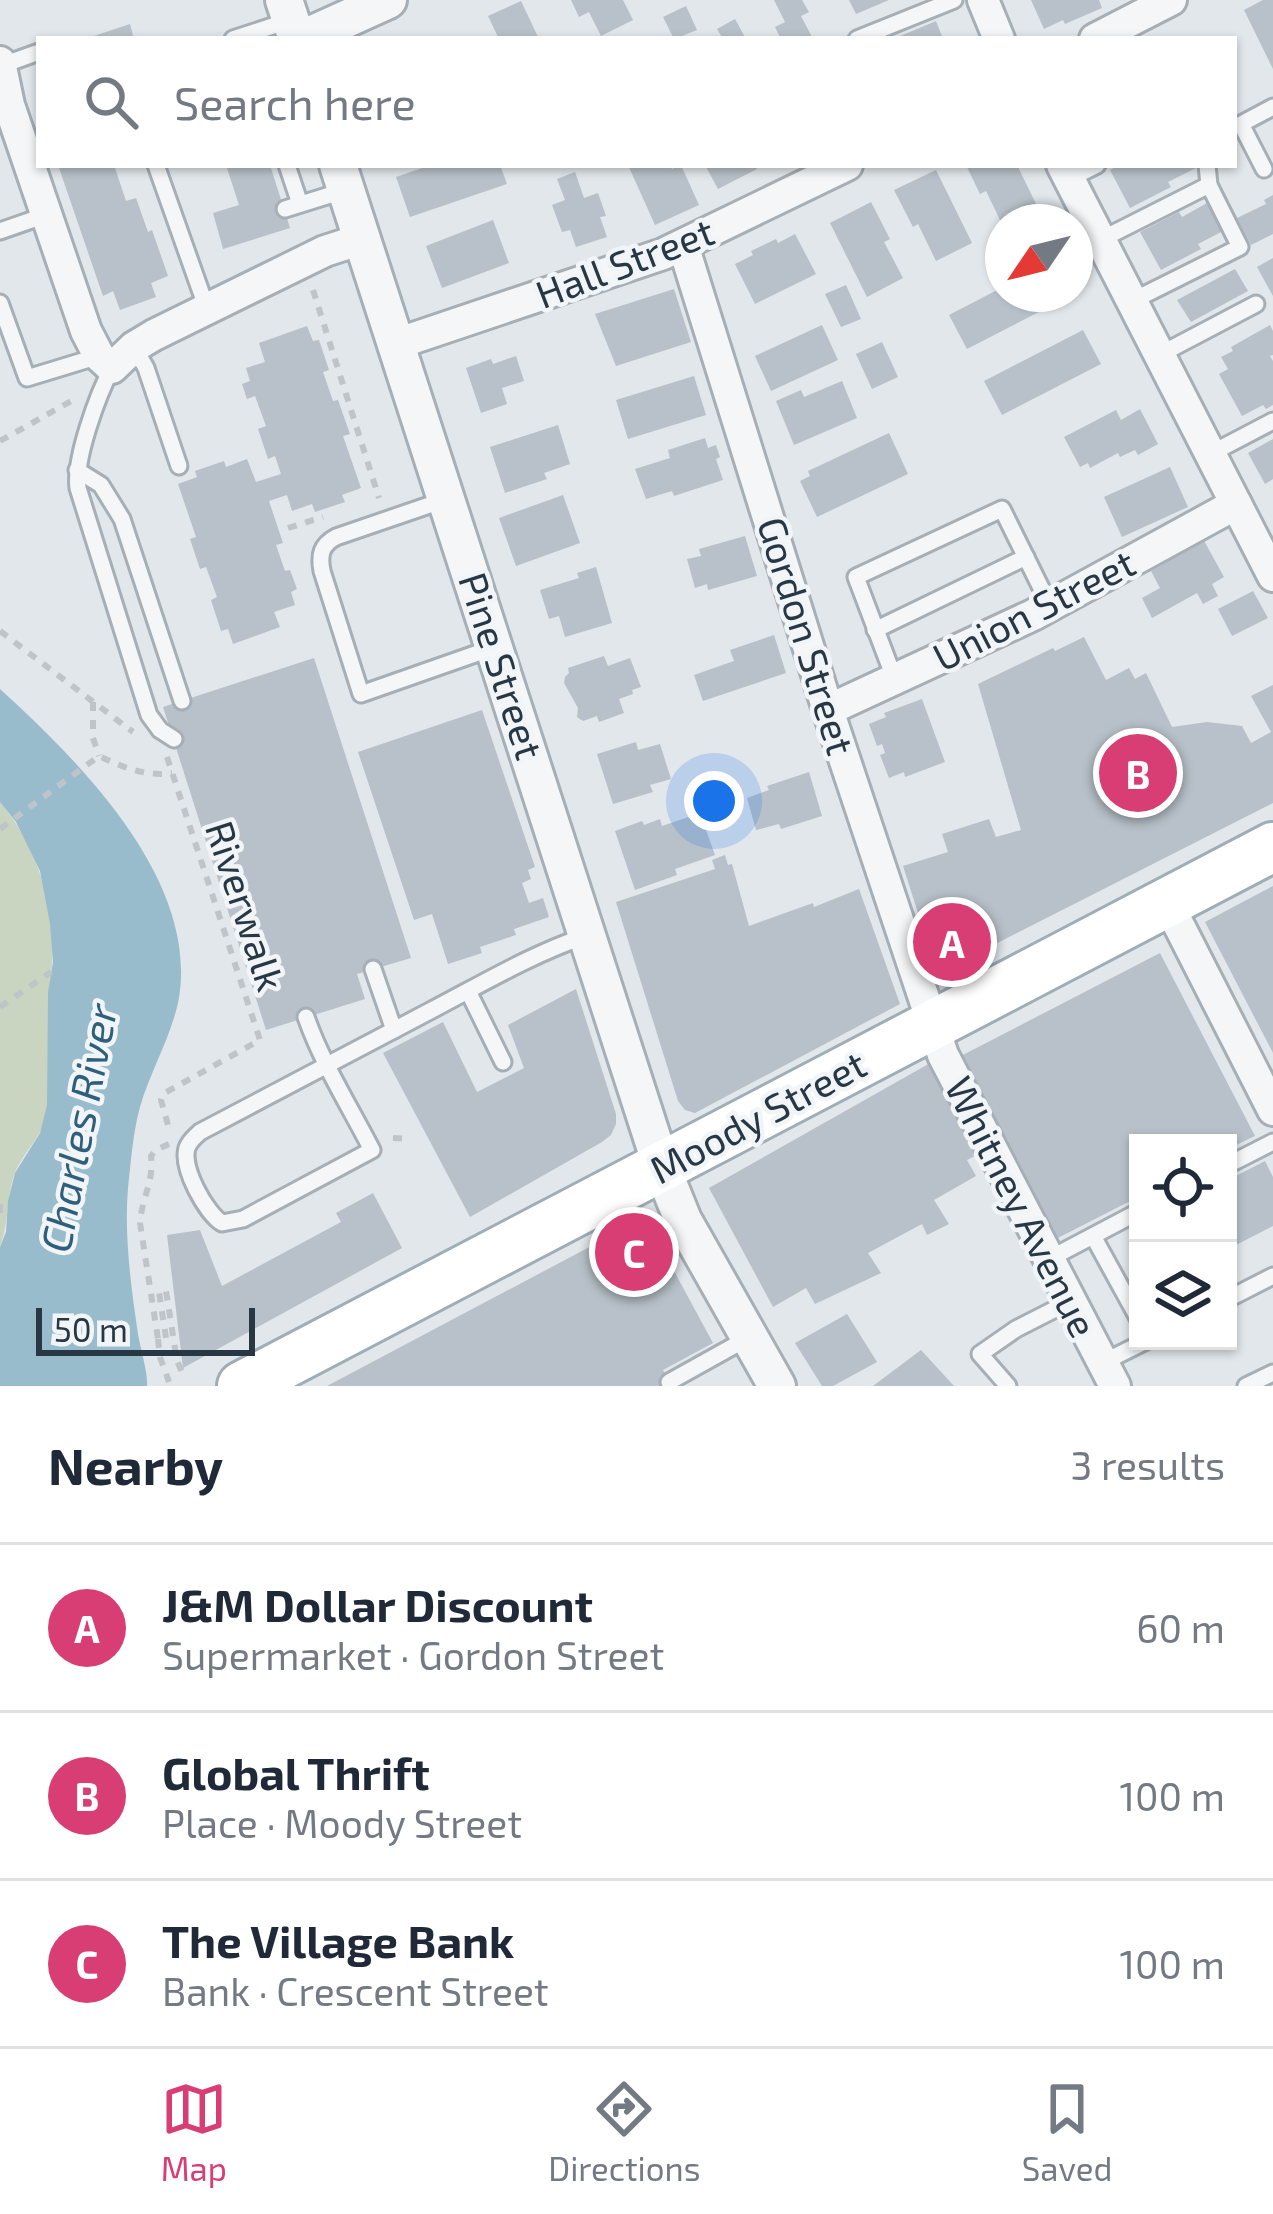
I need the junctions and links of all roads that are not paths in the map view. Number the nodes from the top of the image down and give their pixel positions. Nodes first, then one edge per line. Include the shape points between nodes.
1 (388, 0) edge
2 (954, 0) edge
3 (983, 0) edge
4 (1171, 0) edge
5 (293, 25) edge
6 (250, 36) edge
7 (864, 36) edge
8 (998, 36) edge
9 (1101, 36) edge
10 (36, 53) edge
11 (0, 64) edge
12 (1273, 107) edge
13 (157, 168) edge
14 (287, 168) edge
15 (842, 168) edge
16 (1208, 168) edge
17 (1264, 169) dead end
18 (1076, 170) edge
19 (342, 177) edge
20 (1209, 185) junction
21 (46, 215) junction
22 (0, 231) edge
23 (362, 239) junction
24 (1100, 239) junction
25 (683, 245) junction
26 (1132, 301) junction
27 (0, 303) edge
28 (1256, 304) dead end
29 (207, 309) junction
30 (396, 344) junction
31 (1160, 355) junction
32 (115, 357) junction
33 (1273, 421) edge
34 (1210, 454) junction
35 (178, 466) dead end
36 (77, 470) junction
37 (447, 500) junction
38 (1236, 504) junction
39 (1026, 557) junction
40 (1273, 576) edge
41 (1050, 606) junction
42 (875, 630) junction
43 (495, 647) junction
44 (895, 680) junction
45 (182, 701) dead end
46 (828, 710) junction
47 (174, 740) dead end
48 (1273, 847) edge
49 (1167, 902) junction
50 (588, 935) junction
51 (373, 969) dead end
52 (468, 991) junction
53 (306, 1017) dead end
54 (933, 1025) junction
55 (394, 1030) junction
56 (503, 1062) dead end
57 (328, 1064) junction
58 (1273, 1110) edge
59 (1273, 1142) edge
60 (1237, 1160) edge
61 (662, 1168) junction
62 (1129, 1217) edge
63 (1093, 1236) junction
64 (1047, 1260) junction
65 (1273, 1276) edge
66 (1237, 1294) edge
67 (1069, 1302) junction
68 (1129, 1302) edge
69 (748, 1338) junction
70 (1135, 1350) edge
71 (1273, 1372) edge
72 (1109, 1374) edge
73 (669, 1382) dead end
74 (242, 1386) edge
75 (777, 1386) edge
76 (1008, 1386) edge
77 (1248, 1386) edge

1 - 5 street
2 - 7 lane
3 - 8 street
4 - 9 street
5 - 6 lane
10 - 11 lane
11 - 21 street
12 - 17 lane via 1241,124
13 - 29 lane
14 - 19 lane via 292,207
15 - 25 street, Hall Street
16 - 20 lane
18 - 24 street
19 - 23 street, Pine Street
20 - 24 lane
20 - 26 lane via 1240,247
21 - 22 lane
21 - 32 street via 86,331
23 - 29 street
23 - 30 street, Pine Street
24 - 26 street
25 - 30 street, Hall Street
25 - 46 street, Gordon Street
26 - 31 street
27 - 32 lane via 27,378
28 - 31 lane
29 - 32 street
30 - 37 street, Pine Street
31 - 34 street
32 - 35 lane via 146,368
32 - 36 lane
33 - 34 lane
34 - 38 street
36 - 45 lane via 118,509
36 - 47 lane via 149,715
37 - 43 street, Pine Street
37 - 43 lane via 323,547 322,571 349,658 361,694
38 - 40 street
38 - 41 street, Union Street
39 - 41 lane
39 - 42 lane
39 - 42 lane via 1002,509 856,578
41 - 44 street, Union Street
42 - 44 lane
43 - 50 street, Pine Street
44 - 46 street, Union Street
46 - 54 street, Gordon Street
48 - 49 main road, Moody Street
49 - 54 main road, Moody Street
49 - 58 street
50 - 52 lane
50 - 61 street, Pine Street
51 - 55 lane
52 - 55 lane
52 - 56 lane
53 - 57 lane
54 - 61 main road, Moody Street
54 - 64 street, Whitney Avenue
55 - 57 lane
57 - 57 lane via 189,1143 188,1167 215,1219 243,1220 372,1150
59 - 60 lane
61 - 69 street, Pine Street
61 - 74 main road, Moody Street
62 - 63 lane
63 - 64 lane
63 - 68 lane
64 - 67 street, Whitney Avenue
65 - 66 lane
67 - 72 street, Whitney Avenue
67 - 76 lane via 980,1354
69 - 73 lane
69 - 75 street, Pine Street
70 - 72 lane
71 - 77 lane

